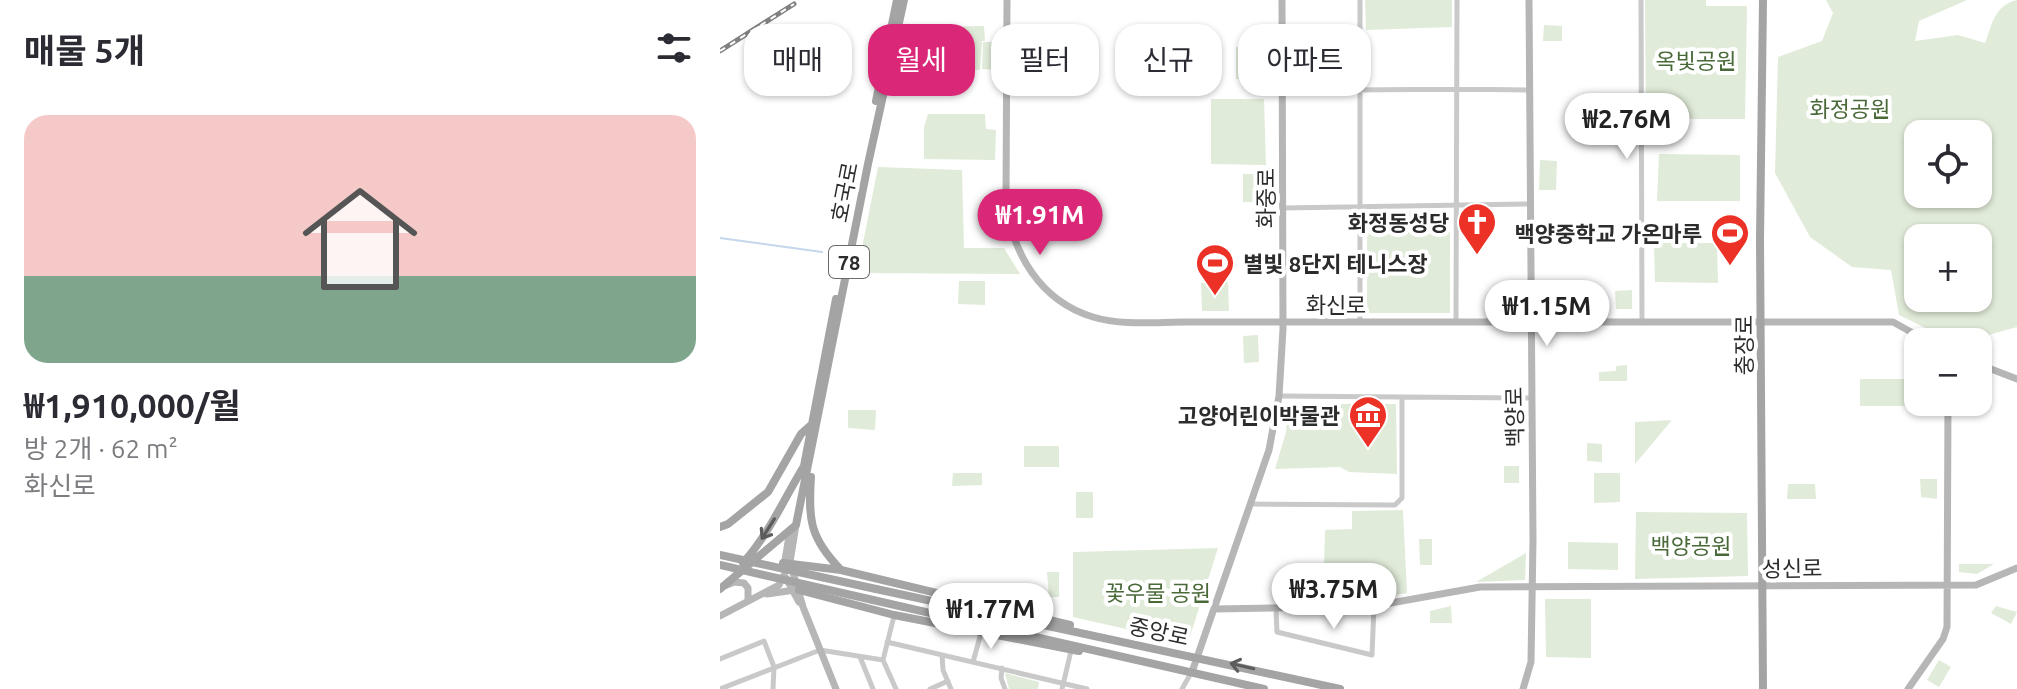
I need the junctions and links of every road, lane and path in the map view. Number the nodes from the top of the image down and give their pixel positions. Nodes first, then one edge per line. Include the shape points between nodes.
1 (897, 0) edge
2 (904, 0) edge
3 (1007, 0) edge
4 (1282, 0) edge
5 (1360, 0) edge
6 (1457, 0) edge
7 (1529, 0) edge
8 (1641, 0) edge
9 (1763, 0) edge
10 (1282, 24) edge
11 (1360, 24) edge
12 (1457, 88) junction
13 (1529, 90) junction
14 (1371, 91) edge
15 (1283, 96) edge
16 (1360, 96) edge
17 (1529, 204) junction
18 (1456, 205) junction
19 (1359, 207) junction
20 (1283, 208) junction
21 (1283, 322) junction
22 (1360, 322) junction
23 (1456, 322) junction
24 (1532, 322) junction
25 (1642, 323) junction
26 (1760, 323) junction
27 (1904, 328) edge
28 (1992, 369) edge
29 (2017, 379) edge
30 (1279, 396) junction
31 (1402, 398) junction
32 (1531, 398) junction
33 (1948, 416) edge
34 (810, 426) junction
35 (812, 452) junction
36 (804, 466) junction
37 (1250, 504) junction
38 (720, 527) edge
39 (793, 528) junction
40 (720, 555) edge
41 (720, 565) edge
42 (786, 566) junction
43 (2017, 568) edge
44 (841, 570) junction
45 (1947, 584) junction
46 (1533, 585) junction
47 (722, 586) edge
48 (1762, 587) junction
49 (793, 589) junction
50 (764, 593) junction
51 (748, 599) junction
52 (1374, 606) junction
53 (803, 607) junction
54 (1215, 609) junction
55 (1276, 610) junction
56 (720, 614) edge
57 (894, 615) junction
58 (981, 633) junction
59 (887, 642) junction
60 (1132, 643) junction
61 (820, 650) junction
62 (1071, 651) junction
63 (1115, 654) junction
64 (942, 655) junction
65 (859, 656) junction
66 (1198, 658) junction
67 (720, 659) edge
68 (883, 660) junction
69 (973, 662) junction
70 (774, 667) junction
71 (1002, 668) junction
72 (1192, 672) junction
73 (948, 681) junction
74 (1062, 686) edge
75 (720, 689) edge
76 (773, 689) edge
77 (836, 689) edge
78 (873, 689) edge
79 (896, 689) edge
80 (930, 689) edge
81 (951, 689) edge
82 (1005, 689) edge
83 (1087, 689) edge
84 (1182, 689) edge
85 (1264, 689) edge
86 (1340, 689) edge
87 (1523, 689) edge
88 (1763, 689) edge
89 (1908, 689) edge

1 - 34 main road, 호국로 / 78
2 - 35 main road, 호국로 / 78
3 - 21 main road, 화신로 via 1006,201 1011,233 1034,276 1048,292 1094,318
4 - 10 main road, 화중로
5 - 11 street
6 - 12 street
7 - 13 main road, 백양로
8 - 25 street
9 - 26 main road, 충장로
12 - 13 street
12 - 14 street
12 - 18 street
13 - 17 main road, 백양로
15 - 20 main road, 화중로
16 - 19 street
17 - 18 street
17 - 24 main road, 백양로
18 - 19 street
18 - 23 street
19 - 20 street
19 - 22 street
20 - 21 main road, 화중로
21 - 22 main road, 화신로
21 - 30 main road, 화중로
22 - 23 main road, 화신로
23 - 24 main road, 화신로
24 - 25 main road, 화신로
24 - 32 main road, 백양로
25 - 26 main road, 화신로
26 - 27 main road, 화신로 via 1893,322
26 - 48 main road, 충장로
28 - 29 main road
30 - 31 street
30 - 37 main road, 화중로 via 1269,450
31 - 32 street
31 - 37 street via 1402,498 1395,505
32 - 46 main road, 백양로
33 - 45 main road
34 - 36 main road, 호국로 / 78
34 - 38 main road via 768,492
35 - 39 main road, 호국로 / 78
35 - 44 main road via 812,529
36 - 39 main road, 호국로
36 -> 47 main road, 호국로 / 78 via 773,525
37 - 54 main road, 화중로
39 - 42 main road
39 - 47 main road
40 - 60 main road, 중앙로, bridge
41 - 63 main road, 중앙로, bridge
42 - 44 main road
42 - 49 main road
42 - 50 main road
43 - 45 main road, 성신로 via 1976,585
44 - 60 main road
45 - 48 main road, 성신로
45 - 89 main road via 1943,639
46 - 48 main road, 성신로
46 - 52 main road, 성신로 via 1480,587
46 - 87 main road, 백양로 via 1531,662
47 - 51 main road via 744,583
48 - 88 main road, 충장로
49 - 50 main road
49 - 53 main road
49 - 57 main road
50 - 51 main road
50 - 53 main road via 782,594
50 - 56 main road
51 - 56 main road
52 - 55 main road, 성신로
52 - 55 street via 1372,655 1277,632
53 - 61 main road
54 - 55 main road, 성신로
54 - 66 main road, 화중로
57 - 58 main road
57 - 59 street
58 - 62 main road
58 - 69 street
59 - 64 street
59 - 68 street
60 - 66 main road, 중앙로
61 - 65 street
61 - 70 street
61 - 77 main road
62 - 63 main road
62 - 74 street
63 - 72 main road, 중앙로
64 - 69 street
64 - 73 street
65 - 68 street
65 - 78 street
66 - 72 main road, 화중로
86 -> 66 main road, 중앙로
67 - 70 street via 764,641
68 - 79 street
69 - 71 street
70 - 75 street
70 - 76 street
71 - 74 street
71 - 82 street
72 - 84 street
72 - 85 main road, 중앙로
73 - 80 street
73 - 81 street
74 - 83 street

